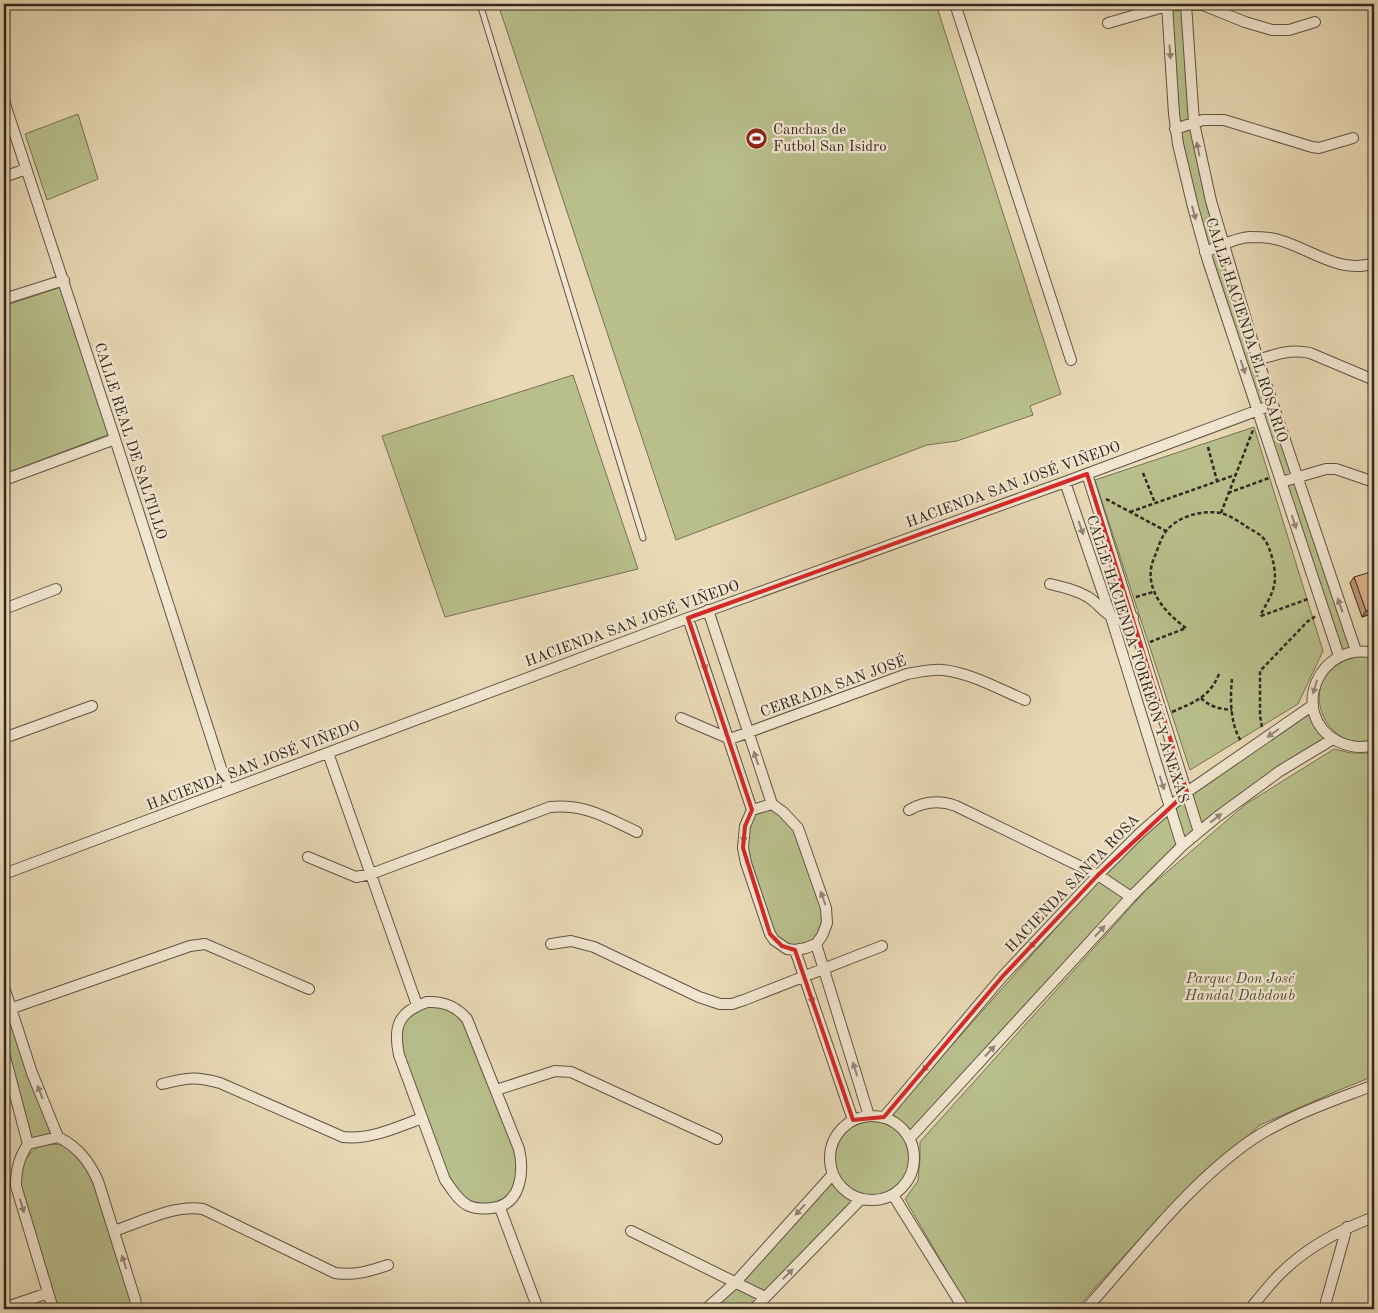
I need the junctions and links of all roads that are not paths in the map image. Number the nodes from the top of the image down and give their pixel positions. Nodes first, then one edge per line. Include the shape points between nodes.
1 (480, 4) edge
2 (955, 4) edge
3 (1186, 4) edge
4 (1167, 5) edge
5 (1315, 22) dead end
6 (1108, 23) dead end
7 (4, 101) edge
8 (1194, 123) junction
9 (1175, 129) junction
10 (1352, 138) dead end
11 (26, 169) junction
12 (4, 177) edge
13 (1223, 245) junction
14 (1205, 252) junction
15 (1374, 263) edge
16 (64, 280) junction
17 (4, 299) edge
18 (1071, 360) dead end
19 (1258, 360) junction
20 (1374, 380) edge
21 (1272, 405) junction
22 (1257, 410) junction
23 (116, 439) junction
24 (1087, 474) junction
25 (1296, 477) junction
26 (1280, 479) junction
27 (4, 480) edge
28 (1065, 482) junction
29 (1374, 482) edge
30 (643, 538) dead end
31 (1050, 584) dead end
32 (56, 589) dead end
33 (4, 609) edge
34 (708, 610) junction
35 (1111, 617) junction
36 (1132, 617) junction
37 (688, 618) junction
38 (1356, 651) junction
39 (1374, 653) edge
40 (1339, 656) junction
41 (1025, 700) dead end
42 (1313, 705) junction
43 (92, 706) dead end
44 (681, 718) dead end
45 (748, 733) junction
46 (4, 738) edge
47 (730, 739) junction
48 (1333, 739) junction
49 (1374, 745) edge
50 (328, 753) junction
51 (228, 790) junction
52 (1187, 792) junction
53 (772, 804) junction
54 (1170, 807) junction
55 (752, 810) junction
56 (909, 810) dead end
57 (637, 832) dead end
58 (1199, 832) junction
59 (1182, 846) junction
60 (308, 857) dead end
61 (4, 874) edge
62 (371, 874) junction
63 (1098, 875) junction
64 (1131, 897) junction
65 (550, 944) dead end
66 (816, 944) junction
67 (882, 946) dead end
68 (795, 950) junction
69 (824, 970) junction
70 (804, 977) junction
71 (4, 988) edge
72 (309, 989) dead end
73 (417, 1005) junction
74 (7, 1010) edge
75 (4, 1052) edge
76 (8, 1080) edge
77 (162, 1084) dead end
78 (1374, 1085) edge
79 (496, 1090) junction
80 (870, 1116) junction
81 (422, 1118) junction
82 (884, 1118) junction
83 (853, 1120) junction
84 (58, 1137) junction
85 (910, 1138) junction
86 (717, 1139) dead end
87 (28, 1144) junction
88 (833, 1174) junction
89 (893, 1195) junction
90 (862, 1199) junction
91 (500, 1208) junction
92 (1374, 1217) edge
93 (1347, 1227) junction
94 (114, 1231) junction
95 (631, 1231) dead end
96 (388, 1265) dead end
97 (735, 1283) junction
98 (48, 1293) junction
99 (765, 1298) junction
100 (4, 1308) edge
101 (53, 1309) edge
102 (137, 1309) edge
103 (538, 1309) edge
104 (706, 1309) edge
105 (754, 1309) edge
106 (964, 1309) edge
107 (1086, 1309) edge
108 (1250, 1309) edge
109 (1324, 1309) edge

1 - 30 lane
2 - 18 street
3 - 4 street
3 - 5 street via 1203,5 1272,30 1289,30
3 - 8 street, CALLE HACIENDA EL ROSARIO
4 - 6 street
4 -> 9 street, CALLE HACIENDA EL ROSARIO
7 - 11 street, CALLE REAL DE SALTILLO
8 - 9 street
8 - 10 street via 1224,120 1318,148
13 -> 8 street, CALLE HACIENDA EL ROSARIO
9 -> 14 street, CALLE HACIENDA EL ROSARIO
11 - 12 street
11 - 16 street, CALLE REAL DE SALTILLO
13 - 14 street
13 - 15 street via 1242,238 1264,238 1279,240 1350,267
13 - 19 street, CALLE HACIENDA EL ROSARIO
14 -> 22 street, CALLE HACIENDA EL ROSARIO
16 - 17 street
16 - 23 street, CALLE REAL DE SALTILLO
19 - 20 street via 1301,351
19 - 21 street, CALLE HACIENDA EL ROSARIO
21 - 22 street, HACIENDA SAN JOSÉ VIÑEDO
21 - 25 street, CALLE HACIENDA EL ROSARIO
22 - 24 street, HACIENDA SAN JOSÉ VIÑEDO
22 - 26 street, CALLE HACIENDA EL ROSARIO
23 - 27 street
23 - 51 street, CALLE REAL DE SALTILLO
24 - 28 street, HACIENDA SAN JOSÉ VIÑEDO
24 - 36 street, CALLE HACIENDA TORREÓN Y ANEXAS
25 - 26 street
25 - 29 street via 1336,469
38 -> 25 street, CALLE HACIENDA EL ROSARIO
26 -> 40 street, CALLE HACIENDA EL ROSARIO
28 - 34 street, HACIENDA SAN JOSÉ VIÑEDO
28 -> 35 street, CALLE HACIENDA TORREÓN Y ANEXAS
31 - 35 street via 1072,589 1089,598
32 - 33 street
34 - 37 street, HACIENDA SAN JOSÉ VIÑEDO
34 - 45 street
35 - 36 street
35 -> 54 street, CALLE HACIENDA TORREÓN Y ANEXAS
36 - 52 street, CALLE HACIENDA TORREÓN Y ANEXAS
37 -> 47 street
37 - 50 street, HACIENDA SAN JOSÉ VIÑEDO
38 - 39 street
38 - 40 street
40 -> 42 street via 1318,677
41 - 45 street, CERRADA SAN JOSÉ via 957,672 925,670
42 - 48 street via 1320,724
42 -> 52 street, HACIENDA SANTA ROSA
43 - 46 street
44 - 47 street
45 - 47 street, CERRADA SAN JOSÉ
53 -> 45 street
47 - 55 street
48 - 49 street via 1356,747
58 -> 48 street via 1280,771
50 - 51 street, HACIENDA SAN JOSÉ VIÑEDO
50 - 62 street
51 - 61 street, HACIENDA SAN JOSÉ VIÑEDO
52 - 54 street, HACIENDA SANTA ROSA
52 - 58 street, CALLE HACIENDA TORREÓN Y ANEXAS
53 - 55 street
66 -> 53 street via 827,923 826,908 798,828
54 - 59 street, CALLE HACIENDA TORREÓN Y ANEXAS
54 - 63 street, HACIENDA SANTA ROSA
55 -> 68 street via 743,837 746,863 770,934 782,946
56 - 63 street via 925,803 948,802
57 - 62 street via 584,808 550,807
58 - 59 street
59 - 64 street
60 - 62 street via 356,877
62 - 73 street
63 - 64 street
63 -> 82 street, HACIENDA SANTA ROSA via 1002,977
85 -> 64 street
65 - 70 street via 571,941 594,946 720,1004 738,1002
66 - 68 street
66 - 69 street
67 - 69 street
68 - 70 street
69 - 70 street
80 -> 69 street
70 -> 83 street
71 - 74 street
72 - 74 street via 205,944 190,946
73 - 79 street via 437,1002 451,1005 468,1019
73 - 81 street via 404,1015 395,1037
84 -> 74 street
75 - 76 street
76 - 87 street
77 - 81 street via 191,1077 203,1078 343,1137 368,1137
78 - 107 street via 1284,1122 1213,1169
79 - 86 street via 555,1071 571,1072
79 - 91 street via 522,1162 516,1192
80 - 82 street
80 - 83 street
81 - 91 street via 445,1180 454,1193 469,1206
82 - 85 street via 894,1122
83 - 88 street via 832,1143 830,1164
84 - 87 street
84 - 94 street via 74,1146 91,1165
85 - 89 street via 913,1170 902,1188
87 -> 98 street via 18,1164 16,1186
88 - 90 street via 849,1194
88 -> 97 street
89 - 90 street via 883,1199
89 - 106 street
99 -> 90 street
91 - 103 street
92 - 93 street
93 - 108 street via 1298,1258 1278,1275
93 - 109 street
94 - 96 street via 174,1210 197,1208 335,1273 363,1274
102 -> 94 street
95 - 97 street
97 - 99 street
97 - 104 street
98 - 100 street
98 - 101 street
99 - 105 street

